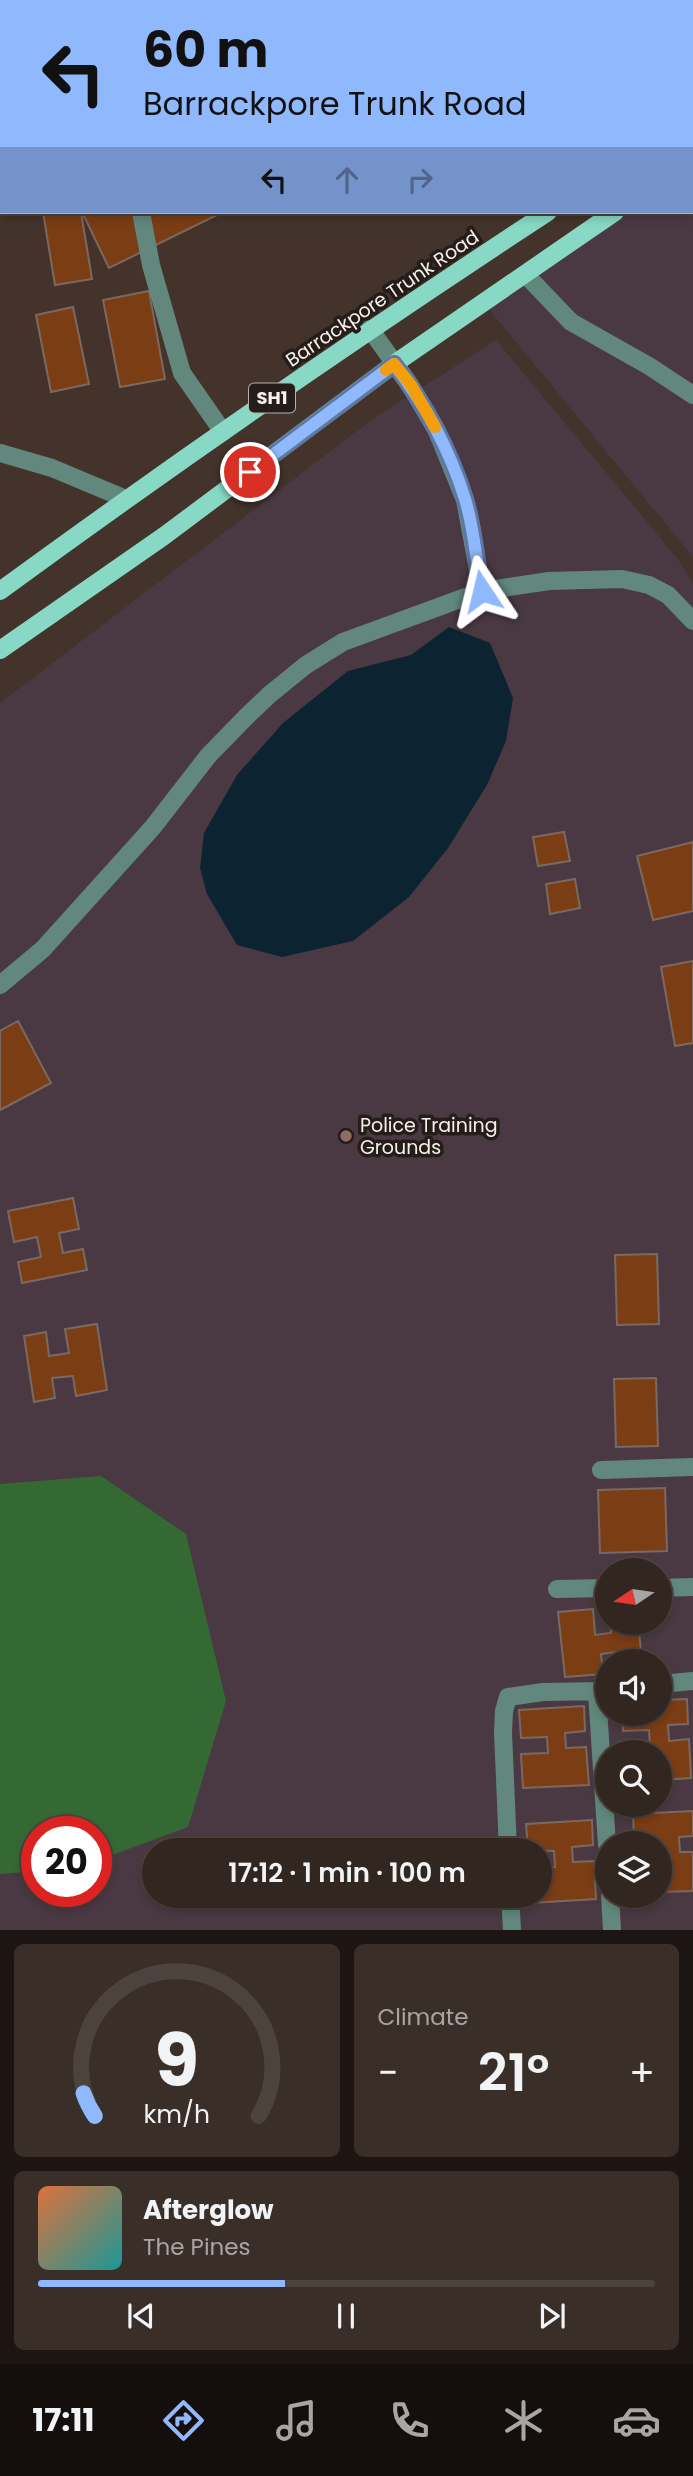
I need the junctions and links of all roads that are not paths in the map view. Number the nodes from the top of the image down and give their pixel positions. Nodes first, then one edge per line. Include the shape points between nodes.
1 (141, 214) edge
2 (545, 214) edge
3 (612, 214) edge
4 (526, 275) junction
5 (370, 329) junction
6 (394, 364) junction
7 (693, 395) edge
8 (223, 432) junction
9 (0, 453) edge
10 (126, 499) junction
11 (0, 591) edge
12 (482, 591) junction
13 (693, 621) edge
14 (0, 650) edge
15 (0, 985) edge
16 (693, 1467) edge
17 (601, 1469) dead end
18 (693, 1587) edge
19 (595, 1588) edge
20 (672, 1588) edge
21 (557, 1589) dead end
22 (693, 1681) edge
23 (672, 1683) edge
24 (595, 1692) edge
25 (603, 1726) edge
26 (607, 1831) edge
27 (507, 1838) edge
28 (511, 1908) edge
29 (611, 1908) edge
30 (512, 1930) edge
31 (612, 1930) edge

1 - 8 street via 182,373
2 - 5 main road, Barrackpore Trunk Road / SH1
3 - 4 main road, SH1
4 - 6 main road, SH1
4 - 7 street via 571,322
5 - 6 street
5 - 8 main road, Barrackpore Trunk Road / SH1
6 - 12 street via 437,431 465,500
6 - 14 main road, SH1 via 164,536
8 - 10 main road, Barrackpore Trunk Road / SH1
9 - 10 street via 52,468
10 - 11 main road, Barrackpore Trunk Road / SH1
12 - 13 street via 549,581 622,579 649,584 668,595
12 - 15 street via 343,642 269,695 208,756 153,827 43,949
16 - 17 street
18 - 20 street
19 - 21 street
22 - 23 street
24 - 27 street via 508,1697 503,1732
25 - 26 street
28 - 30 street
29 - 31 street

